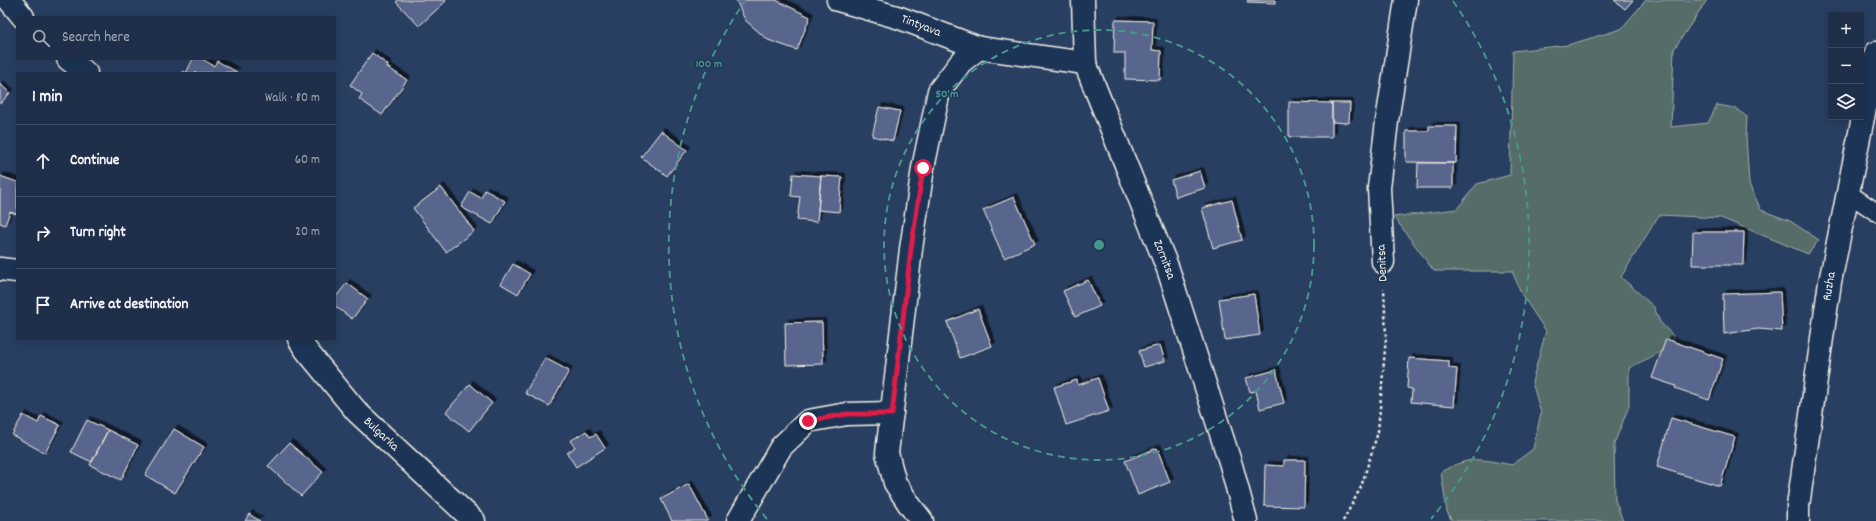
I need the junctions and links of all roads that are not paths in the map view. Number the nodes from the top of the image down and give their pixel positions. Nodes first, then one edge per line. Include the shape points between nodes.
1 (9, 0) edge
2 (838, 0) edge
3 (1083, 0) edge
4 (1406, 0) edge
5 (23, 16) edge
6 (980, 48) junction
7 (1876, 53) edge
8 (69, 60) edge
9 (1085, 63) junction
10 (85, 72) edge
11 (1848, 193) junction
12 (1876, 212) edge
13 (1383, 262) road end
14 (0, 269) edge
15 (16, 270) edge
16 (300, 340) edge
17 (892, 414) junction
18 (474, 521) edge
19 (738, 521) edge
20 (922, 521) edge
21 (1246, 521) edge
22 (1798, 521) edge

1 - 5 street
2 - 6 street, Tintyava via 900,18
3 - 9 street, Zornitsa
4 - 13 street, Denitsa via 1379,188
6 - 9 street, Tintyava
6 - 17 street via 962,62 939,91 923,168 911,249
7 - 11 street, Ruzha
8 - 10 street
9 - 21 street, Zornitsa via 1168,269 1231,465
11 - 12 lane
11 - 22 street, Ruzha via 1830,282
14 - 15 street
16 - 18 street, Bulgarka via 358,412
17 - 19 street via 847,414 808,421 781,447
17 - 20 street via 887,453 895,483

